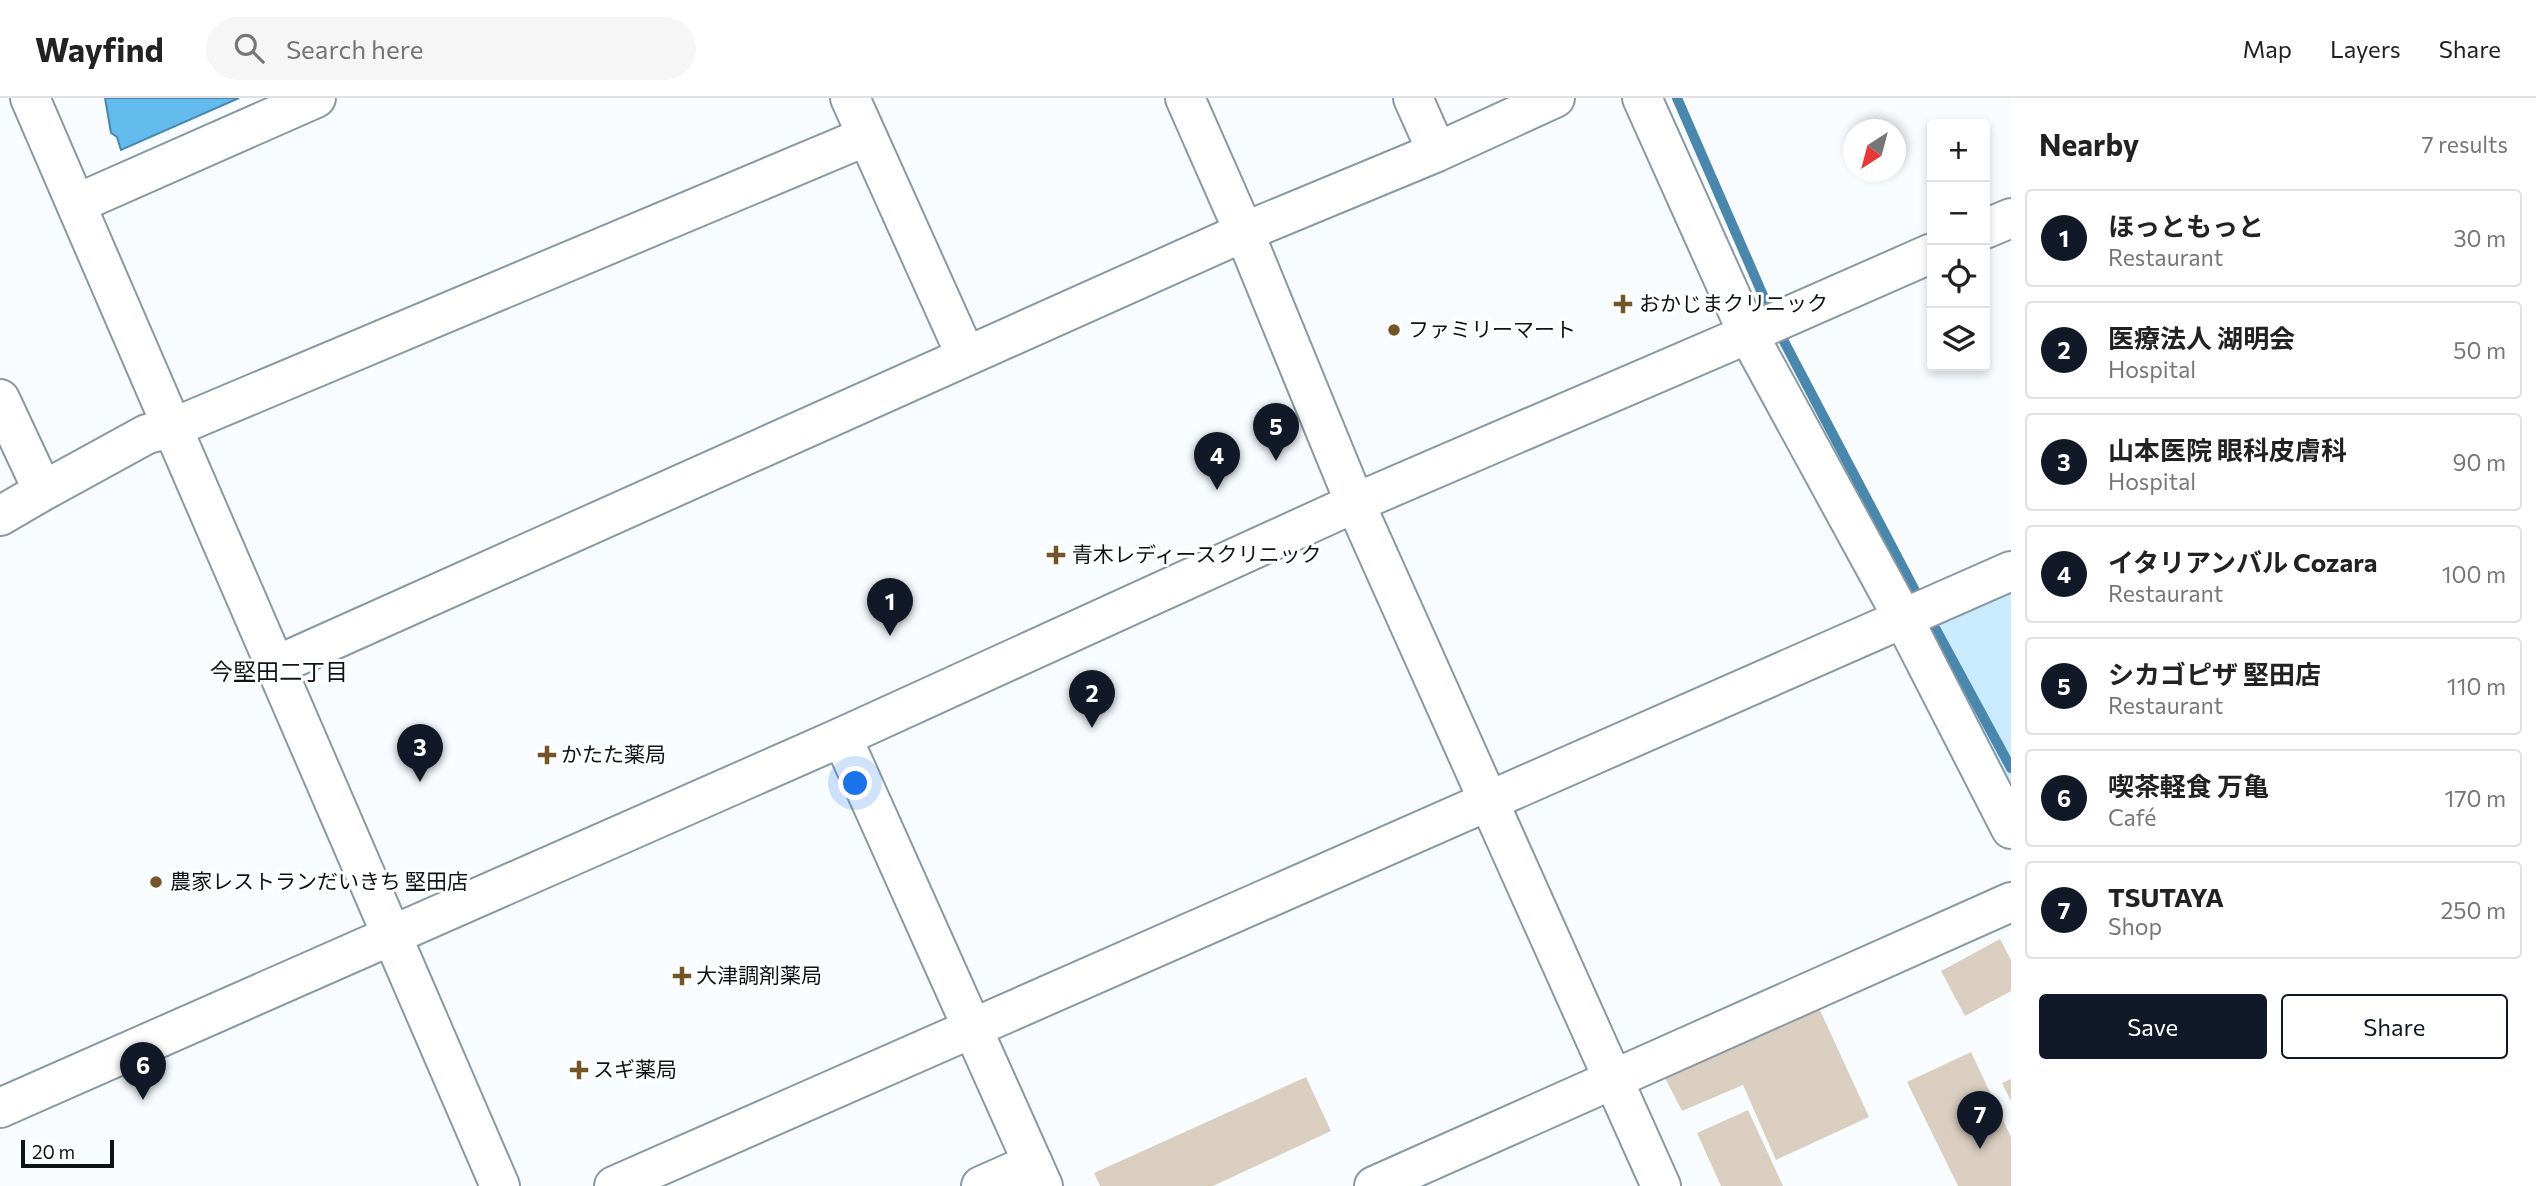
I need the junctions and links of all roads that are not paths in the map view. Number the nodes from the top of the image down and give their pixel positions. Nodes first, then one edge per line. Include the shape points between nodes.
1 (30, 98) edge
2 (316, 98) edge
3 (850, 98) edge
4 (1185, 98) edge
5 (1413, 98) edge
6 (1555, 98) edge
7 (1642, 98) edge
8 (867, 136) junction
9 (1437, 152) junction
10 (76, 204) junction
11 (2011, 218) edge
12 (1990, 227) edge
13 (1244, 232) junction
14 (1927, 255) edge
15 (1748, 334) junction
16 (966, 356) junction
17 (0, 399) edge
18 (172, 428) junction
19 (43, 491) junction
20 (1355, 503) junction
21 (0, 516) edge
22 (2011, 571) edge
23 (1904, 620) junction
24 (275, 666) junction
25 (842, 737) junction
26 (1488, 801) junction
27 (2011, 829) edge
28 (2011, 902) edge
29 (392, 935) junction
30 (972, 1028) junction
31 (1614, 1080) junction
32 (0, 1108) edge
33 (1038, 1175) edge
34 (500, 1186) edge
35 (614, 1186) edge
36 (981, 1186) edge
37 (1374, 1186) edge
38 (1661, 1186) edge

1 - 10 street
2 - 10 street
3 - 8 street
4 - 13 street
5 - 9 street
6 - 9 street
7 - 15 street
8 - 16 street
8 - 18 street
9 - 13 street
10 - 18 street
11 - 12 street
13 - 16 street
13 - 20 street
14 - 15 street
15 - 20 street
15 - 23 street
16 - 24 street
17 - 19 street
18 - 19 street via 147,434
18 - 24 street
19 - 21 street
20 - 25 street
20 - 26 street
22 - 23 street
23 - 26 street
23 - 27 street
24 - 29 street
25 - 29 street
25 - 30 street
26 - 30 street
26 - 31 street
28 - 31 street
29 - 32 street
29 - 34 street
30 - 33 street
30 - 35 street
31 - 37 street
31 - 38 street
33 - 36 street

